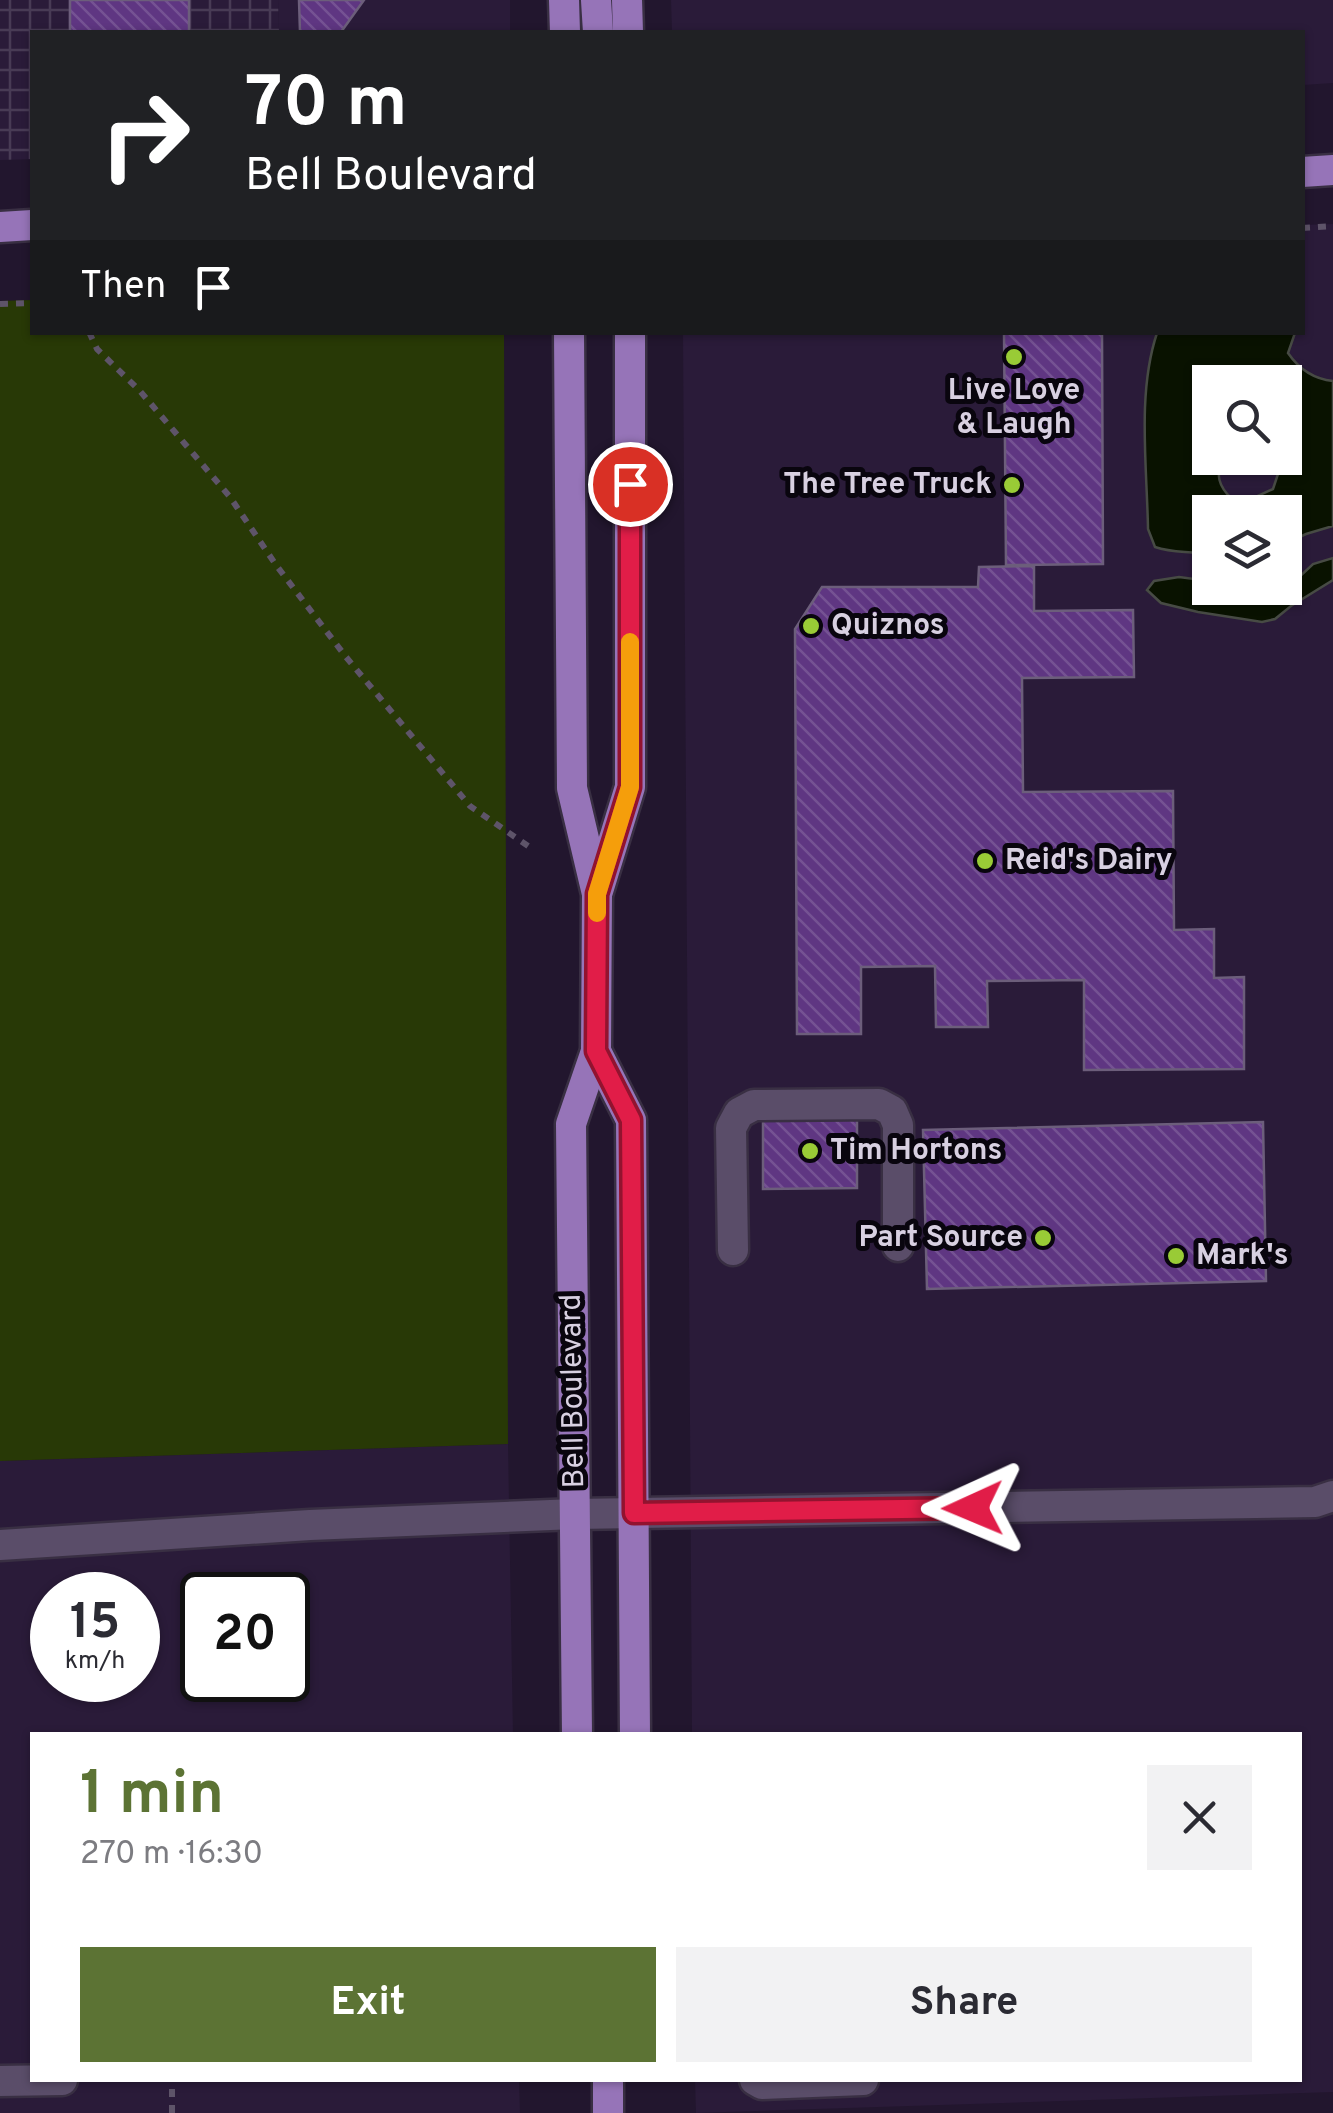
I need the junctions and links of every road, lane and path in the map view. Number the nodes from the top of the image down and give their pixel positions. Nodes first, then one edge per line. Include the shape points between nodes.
1 (564, 0) edge
2 (596, 0) edge
3 (626, 0) edge
4 (565, 30) edge
5 (598, 30) edge
6 (628, 30) edge
7 (1333, 170) edge
8 (1305, 172) edge
9 (30, 225) edge
10 (1333, 226) edge
11 (0, 227) edge
12 (1305, 228) edge
13 (30, 303) edge
14 (0, 304) edge
15 (91, 335) edge
16 (569, 335) edge
17 (630, 335) edge
18 (530, 848) dead end
19 (597, 894) junction
20 (596, 1051) junction
21 (898, 1246) dead end
22 (733, 1250) dead end
23 (1333, 1496) edge
24 (634, 1513) junction
25 (575, 1514) junction
26 (0, 1546) edge
27 (577, 1732) edge
28 (635, 1732) edge
29 (0, 2081) edge
30 (30, 2081) edge
31 (172, 2082) edge
32 (608, 2082) edge
33 (759, 2082) edge
34 (812, 2082) edge
35 (172, 2113) edge
36 (608, 2113) edge

1 - 4 main road
2 - 5 main road
3 - 6 main road
7 - 8 main road
9 - 11 main road
10 - 12 path
13 - 14 path
15 - 18 path via 230,498 346,658 470,806
16 - 19 main road, Bell Boulevard via 572,788
17 - 19 main road, Bell Boulevard via 630,787
19 - 20 main road, Bell Boulevard
20 - 24 main road, Bell Boulevard via 631,1120
20 - 25 main road, Bell Boulevard via 571,1124
21 - 22 lane via 898,1124 892,1111 879,1104 754,1105 731,1128
23 - 24 lane via 1316,1502
24 - 25 lane
24 - 28 main road, Bell Boulevard
25 - 26 lane
25 - 27 main road, Bell Boulevard
29 - 30 lane
31 - 35 path
32 - 36 main road
33 - 34 lane

